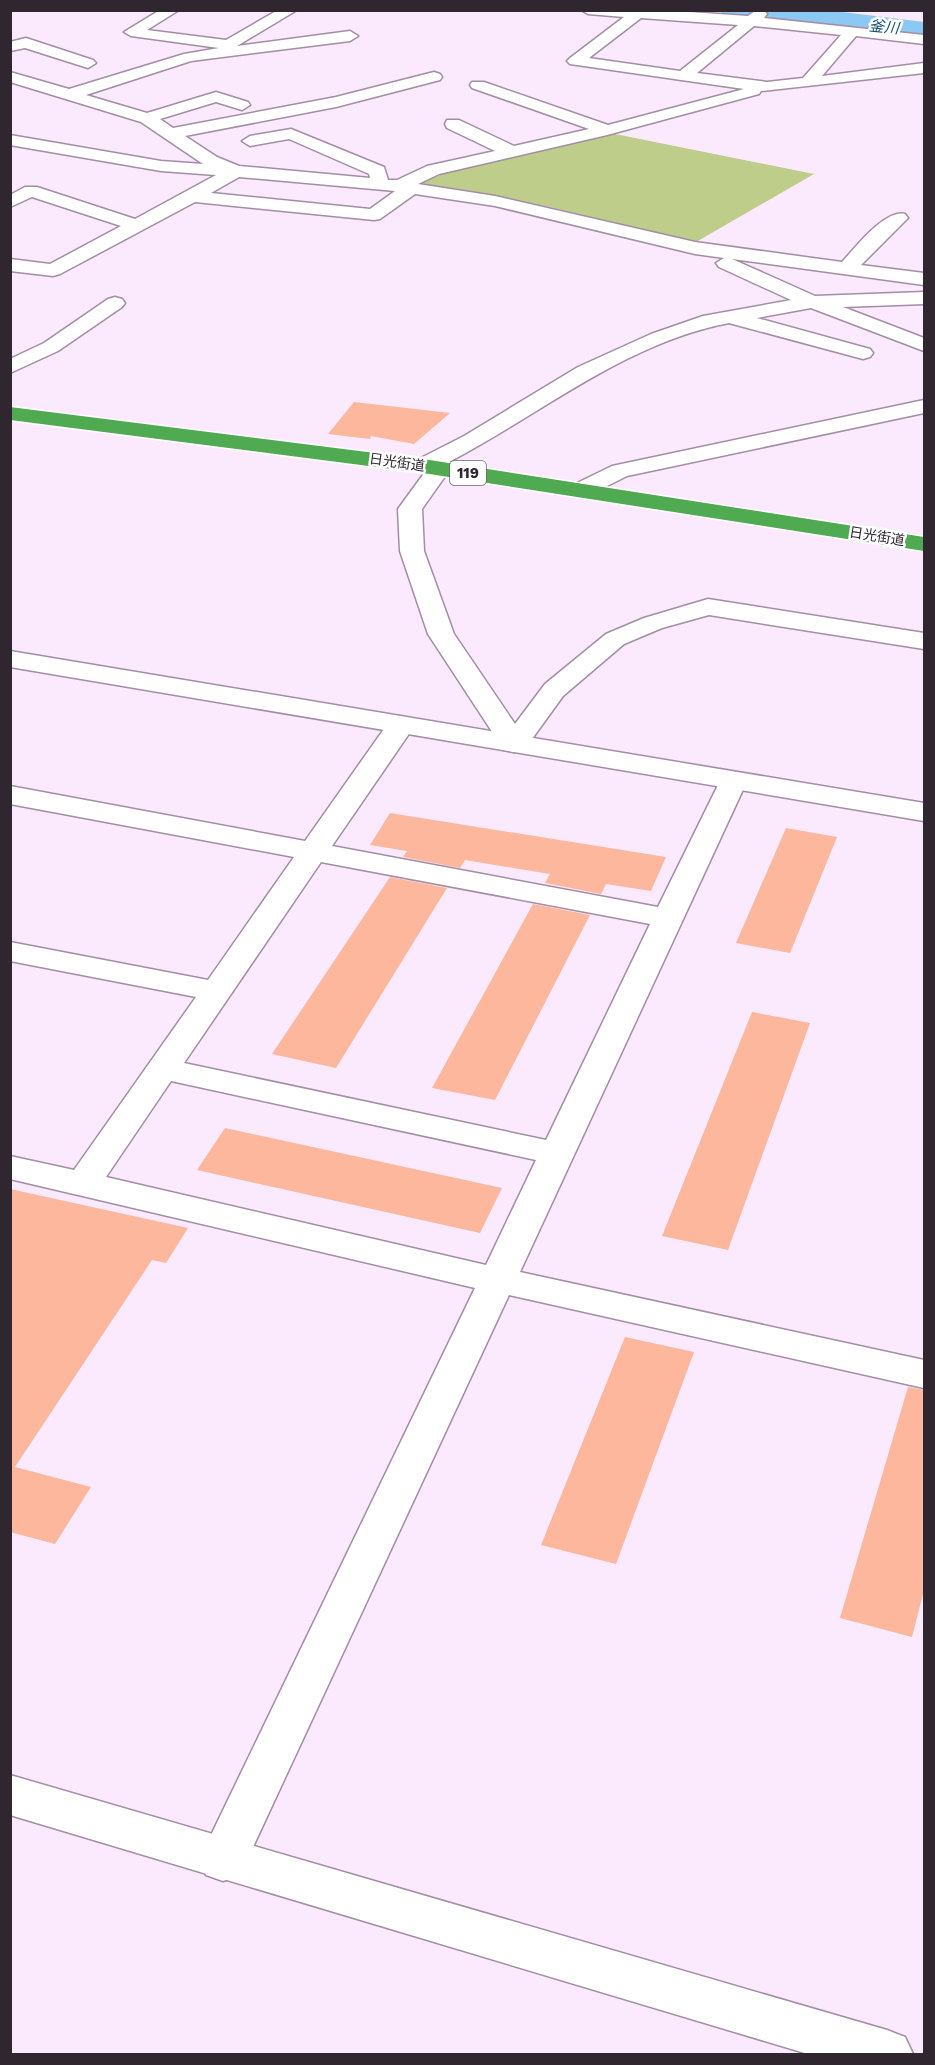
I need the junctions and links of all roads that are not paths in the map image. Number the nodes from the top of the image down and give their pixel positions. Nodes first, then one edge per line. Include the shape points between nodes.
1 (172, 10) edge
2 (290, 10) edge
3 (588, 10) edge
4 (640, 12) junction
5 (755, 17) edge
6 (852, 32) junction
7 (350, 36) dead end
8 (924, 39) edge
9 (10, 47) edge
10 (88, 63) dead end
11 (924, 68) edge
12 (683, 76) junction
13 (10, 77) edge
14 (434, 77) dead end
15 (808, 82) junction
16 (33, 83) junction
17 (478, 85) dead end
18 (767, 87) junction
19 (10, 92) edge
20 (71, 94) junction
21 (243, 105) dead end
22 (147, 118) junction
23 (453, 124) dead end
24 (607, 130) junction
25 (171, 133) junction
26 (10, 140) edge
27 (198, 152) junction
28 (512, 152) junction
29 (236, 171) junction
30 (379, 184) junction
31 (405, 187) junction
32 (192, 196) junction
33 (10, 202) edge
34 (899, 218) dead end
35 (136, 225) junction
36 (695, 248) junction
37 (10, 265) edge
38 (846, 269) junction
39 (924, 279) edge
40 (924, 298) edge
41 (813, 302) junction
42 (115, 303) dead end
43 (729, 317) junction
44 (924, 345) edge
45 (863, 353) dead end
46 (10, 367) edge
47 (924, 407) edge
48 (10, 413) edge
49 (431, 467) junction
50 (581, 490) junction
51 (924, 544) edge
52 (924, 642) edge
53 (10, 659) edge
54 (401, 725) junction
55 (514, 744) junction
56 (733, 781) junction
57 (10, 795) edge
58 (924, 812) edge
59 (316, 850) junction
60 (667, 918) junction
61 (10, 951) edge
62 (217, 991) junction
63 (163, 1069) junction
64 (556, 1153) junction
65 (10, 1167) edge
66 (83, 1184) junction
67 (497, 1280) junction
68 (924, 1374) edge
69 (10, 1795) edge
70 (223, 1860) junction
71 (887, 2055) edge

1 - 2 street via 131,32 228,45
3 - 4 street
4 - 5 street
4 - 12 street via 574,61
5 - 6 street
5 - 12 street
6 - 8 street
6 - 15 street
7 - 20 street via 189,57
9 - 10 street via 26,43
11 - 15 street
12 - 18 street
13 - 16 street
14 - 25 street via 301,111
15 - 18 street
16 - 19 street
16 - 20 street
17 - 24 street
18 - 24 street
20 - 22 street
21 - 22 street via 216,97
22 - 25 street
23 - 28 street
24 - 28 street
25 - 27 street
26 - 29 street via 161,166
27 - 29 street
27 - 30 street via 291,134 378,171
28 - 31 street via 433,170
29 - 30 street
29 - 32 street
30 - 31 street
31 - 32 street via 374,215
31 - 36 street via 495,201
32 - 35 street
33 - 35 street via 32,191
34 - 38 street via 880,232
35 - 37 street via 52,270
36 - 38 street
36 - 41 street
38 - 39 street
40 - 41 street
41 - 43 street
41 - 44 street
42 - 46 street via 51,347
43 - 45 street
43 - 49 street via 657,338 604,362
47 - 50 street via 620,471
48 - 49 highway, 日光街道 / 119
49 - 50 highway, 日光街道 / 119
49 - 55 street via 410,509 412,551 441,634
50 - 51 highway, 日光街道 / 119
52 - 55 street via 708,607 615,639 554,690
53 - 54 street
54 - 55 street
54 - 59 street
55 - 56 street
56 - 58 street
56 - 60 street
57 - 59 street
59 - 60 street
59 - 62 street
60 - 64 street
61 - 62 street
62 - 63 street
63 - 64 street
63 - 66 street
64 - 67 street
65 - 66 street
66 - 67 street
67 - 68 street
67 - 70 street
69 - 70 street
70 - 71 street

